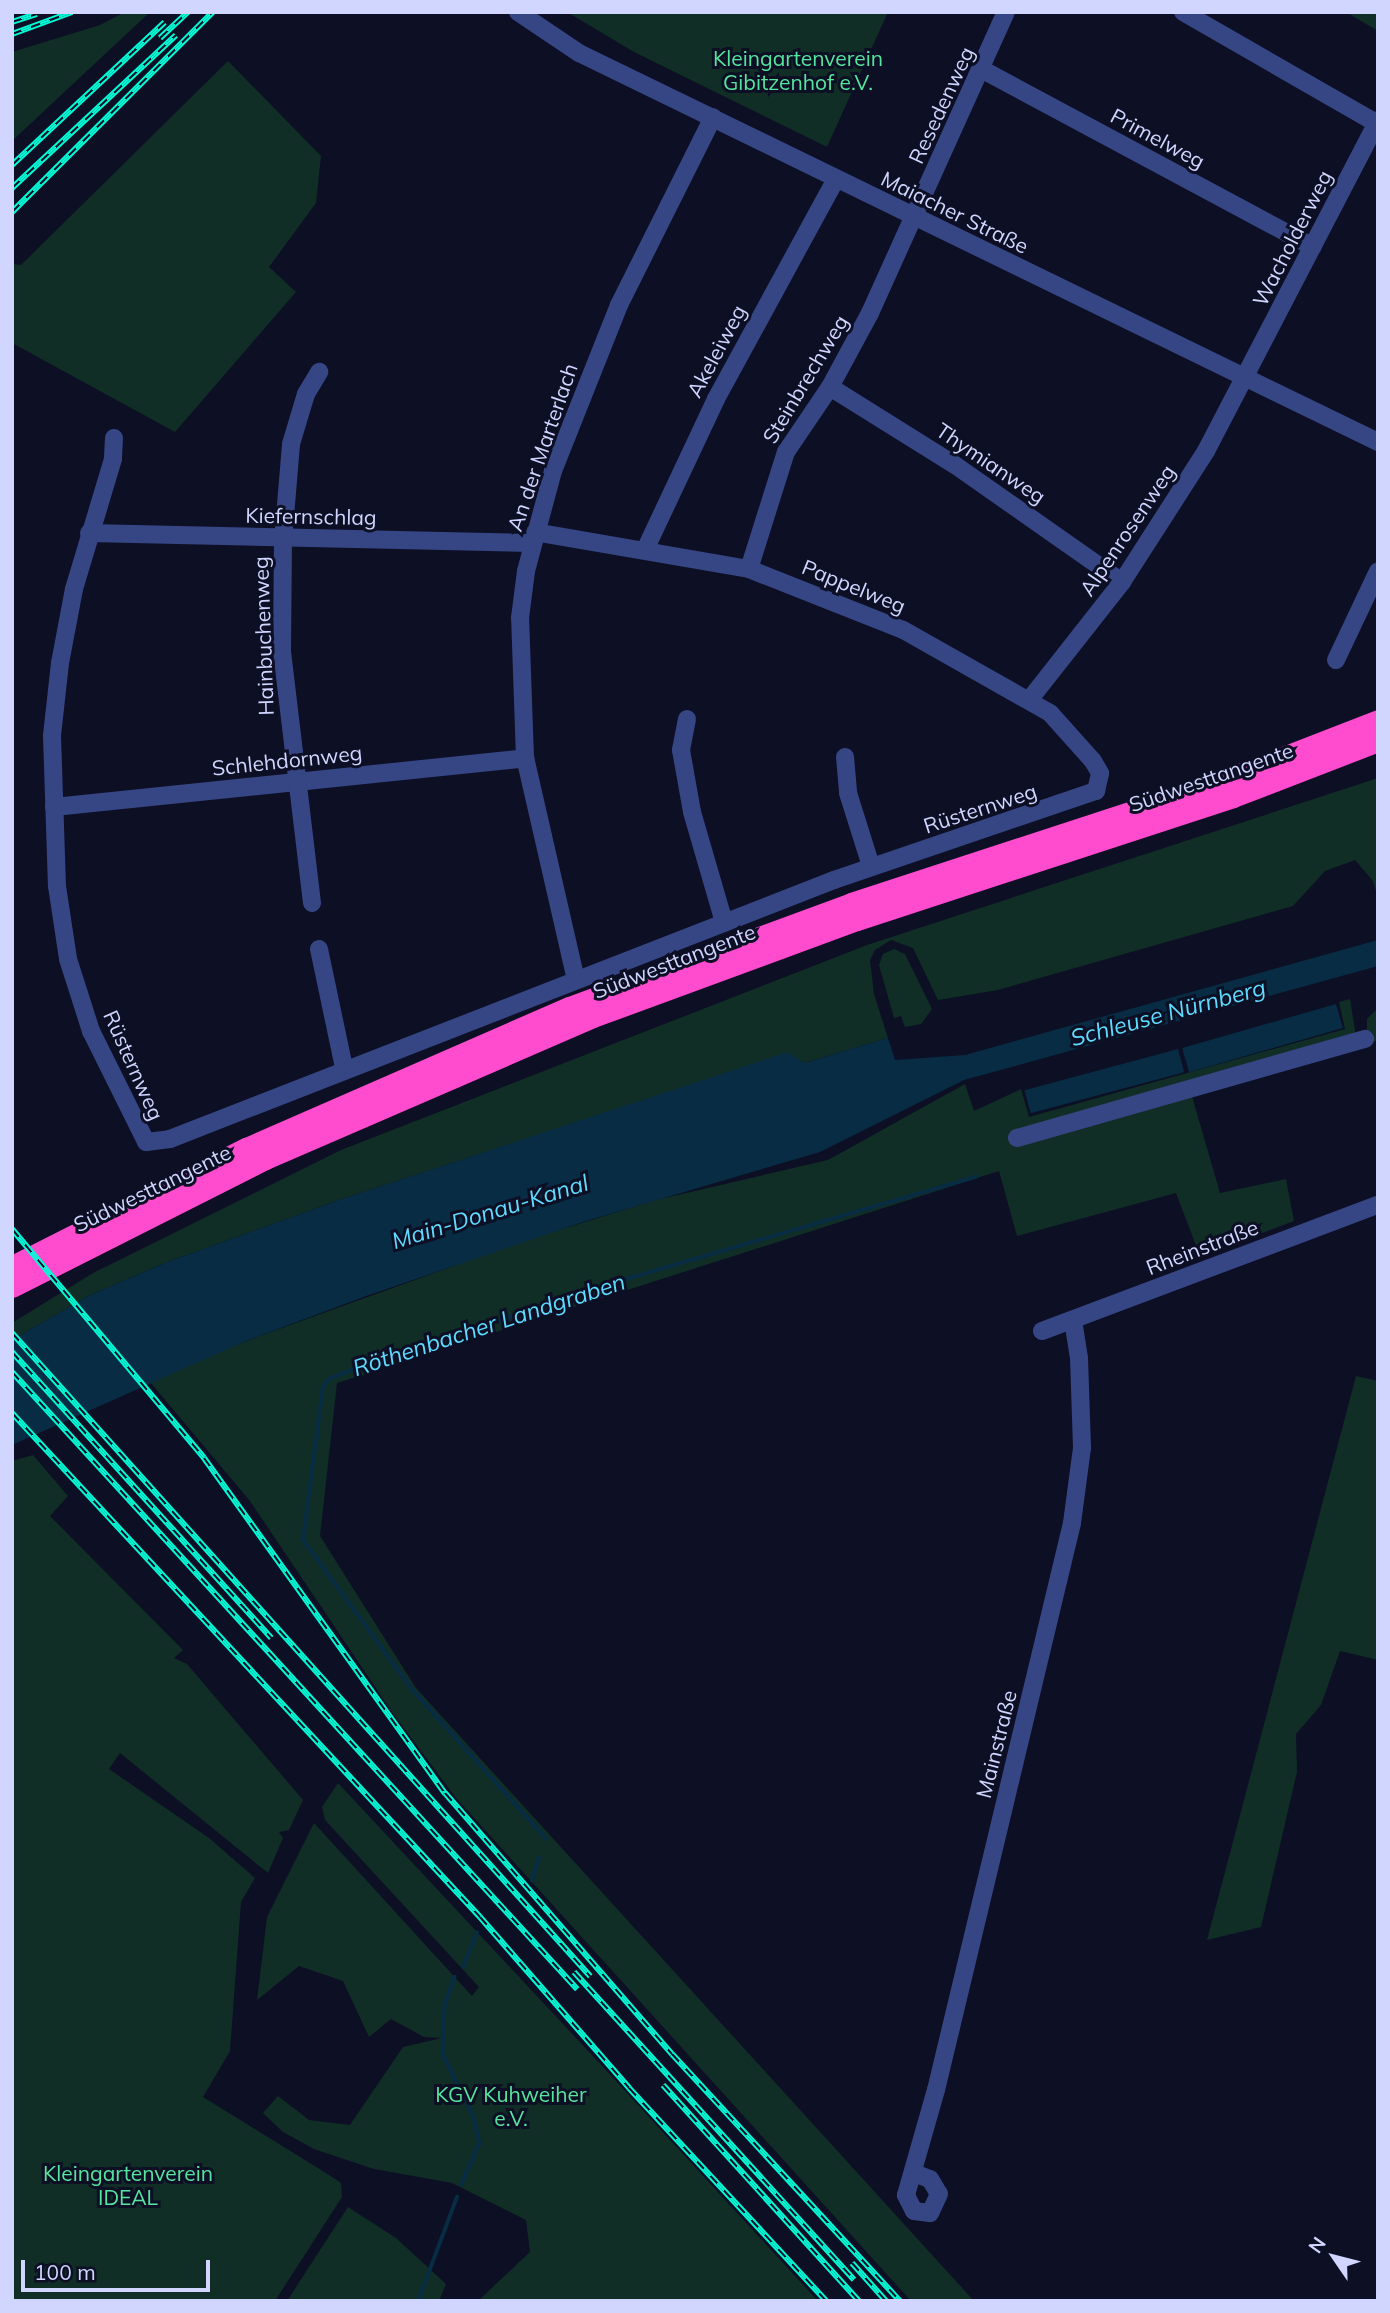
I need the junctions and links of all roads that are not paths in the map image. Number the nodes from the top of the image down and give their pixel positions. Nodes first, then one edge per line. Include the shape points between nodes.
1 (518, 12) edge
2 (1006, 12) edge
3 (1183, 12) edge
4 (983, 70) junction
5 (713, 117) junction
6 (1377, 121) edge
7 (836, 180) junction
8 (914, 217) junction
9 (1312, 247) junction
10 (319, 372) dead end
11 (1247, 378) junction
12 (830, 387) junction
13 (114, 439) dead end
14 (1378, 442) edge
15 (89, 533) junction
16 (533, 538) junction
17 (283, 540) junction
18 (645, 550) junction
19 (749, 569) junction
20 (1378, 571) edge
21 (1122, 582) junction
22 (1336, 660) dead end
23 (1030, 699) junction
24 (1378, 713) edge
25 (687, 719) dead end
26 (1378, 720) edge
27 (1346, 734) junction
28 (1378, 741) edge
29 (845, 757) dead end
30 (1378, 757) edge
31 (525, 758) junction
32 (294, 782) junction
33 (1098, 785) joint
34 (1233, 797) junction
35 (54, 807) junction
36 (871, 866) junction
37 (312, 903) dead end
38 (724, 922) junction
39 (319, 949) dead end
40 (576, 980) junction
41 (1365, 1039) dead end
42 (344, 1068) junction
43 (1017, 1138) dead end
44 (1378, 1205) edge
45 (12, 1266) edge
46 (12, 1287) edge
47 (1073, 1321) junction
48 (1042, 1331) dead end
49 (914, 2173) dead end

1 - 5 street, Maiacher Straße via 579,53
2 - 4 street, Resedenweg
3 - 6 street
4 - 8 street, Resedenweg
4 - 9 street, Primelweg
5 - 7 street, Maiacher Straße
5 - 16 street, An der Marterlach via 619,305 557,458
6 - 9 street, Wacholderweg
7 - 8 street, Maiacher Straße
7 - 18 street, Akeleiweg via 716,399
8 - 11 street, Maiacher Straße
8 - 12 street, Steinbrechweg
9 - 11 street, Wacholderweg
10 - 17 street, Hainbuchenweg via 306,394 291,444
11 - 14 street, Maiacher Straße
11 - 21 street, Alpenrosenweg via 1180,495
12 - 19 street, Steinbrechweg via 786,452
12 - 21 street, Thymianweg via 955,465
13 - 15 street, Rüsternweg via 113,459
15 - 17 street, Kiefernschlag
15 - 35 street, Rüsternweg via 60,667 52,736
16 - 17 street, Kiefernschlag
16 - 18 street, Pappelweg
16 - 31 street, An der Marterlach via 520,618
17 - 32 street, Hainbuchenweg via 282,652
18 - 19 street, Pappelweg
19 - 23 street, Pappelweg via 903,630
20 - 22 street
21 - 23 street, Alpenrosenweg
23 - 33 street, Pappelweg via 1075,736 1100,773
24 - 27 highway
25 - 38 street via 681,750 689,799
26 - 27 highway, Südwesttangente
27 - 45 highway, Südwesttangente via 1208,786 800,920 569,1007 246,1148
28 - 34 highway, Südwesttangente
29 - 36 street via 848,793
30 - 34 highway via 1261,798
31 - 32 street, Schlehdornweg
31 - 40 street, An der Marterlach
32 - 35 street, Schlehdornweg
32 - 37 street, Hainbuchenweg
33 - 36 street, Rüsternweg via 1087,797
34 - 46 highway, Südwesttangente via 857,920 582,1021 265,1159
35 - 42 street, Rüsternweg via 57,886 68,959 91,1031 146,1142 170,1139
36 - 38 street, Rüsternweg
38 - 40 street, Rüsternweg
39 - 42 street
40 - 42 street, Rüsternweg
41 - 43 street
44 - 47 street, Rheinstraße
47 - 48 street, Rheinstraße
47 - 49 street, Mainstraße via 1082,1448 1072,1523

